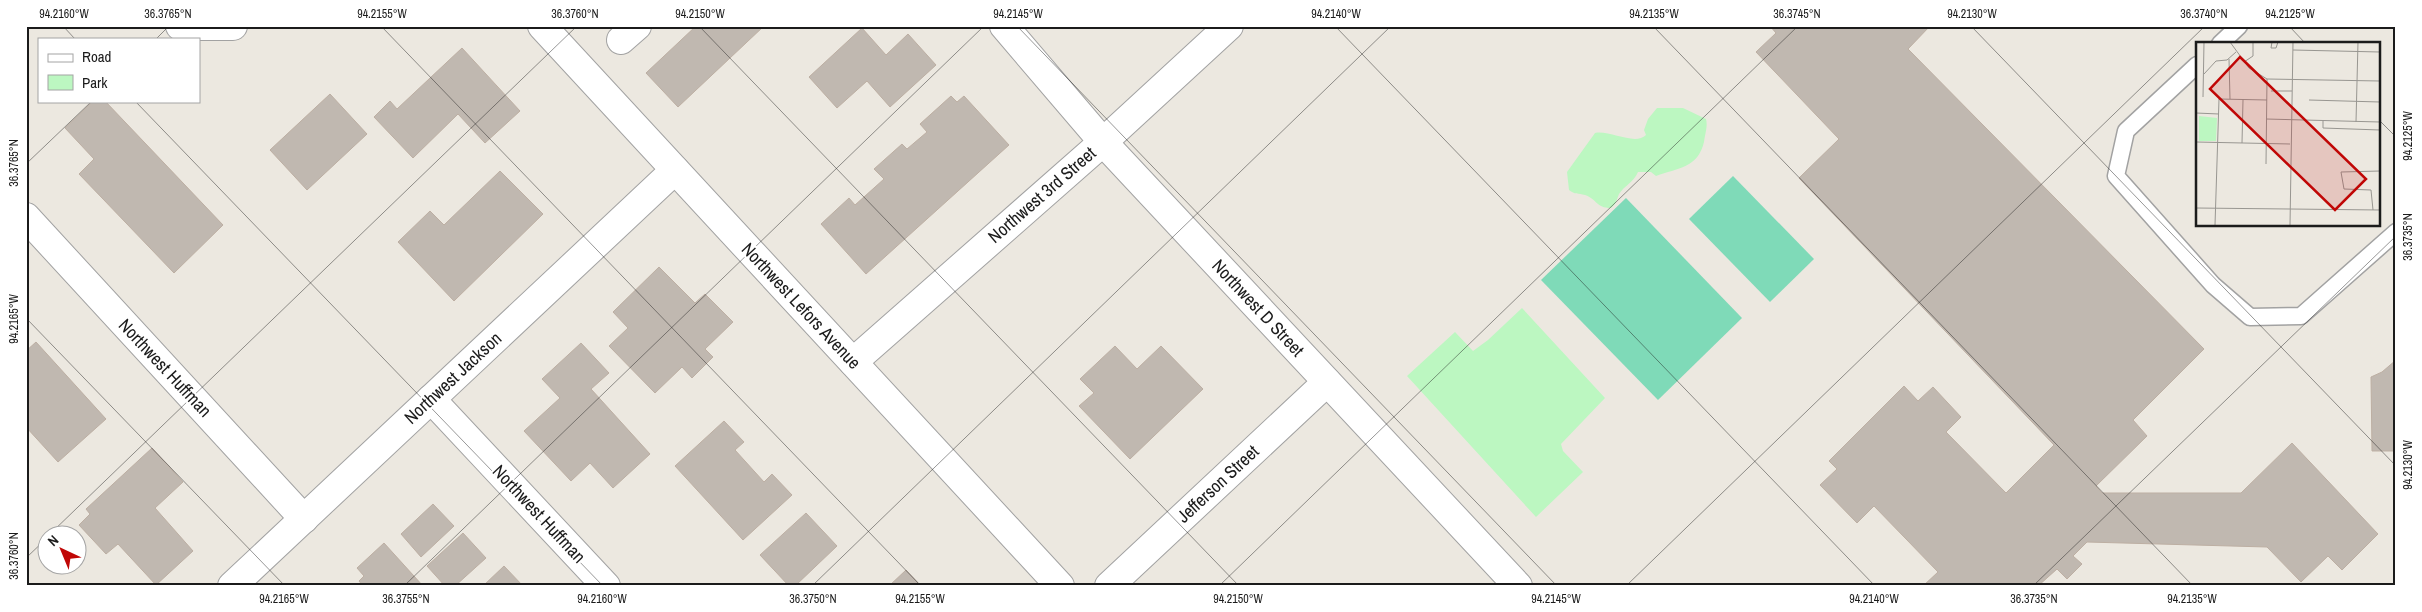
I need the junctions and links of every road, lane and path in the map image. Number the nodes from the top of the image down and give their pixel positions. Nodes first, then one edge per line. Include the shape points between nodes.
1 (180, 26) edge
2 (233, 26) edge
3 (542, 26) edge
4 (1004, 26) edge
5 (1229, 26) edge
6 (2239, 26) edge
7 (2222, 42) edge
8 (2196, 66) edge
9 (1103, 142) junction
10 (675, 170) junction
11 (26, 217) edge
12 (2396, 232) edge
13 (853, 362) junction
14 (1327, 382) junction
15 (431, 399) junction
16 (304, 519) junction
17 (232, 586) edge
18 (606, 586) edge
19 (1060, 586) edge
20 (1109, 586) edge
21 (1518, 586) edge

1 - 2 street
3 - 10 street, Northwest Lefors Avenue
4 - 9 street, Northwest D Street
5 - 9 street, Northwest 3rd Street
6 - 7 lane
8 - 12 lane via 2126,131 2116,176 2212,285 2250,317 2301,316
9 - 13 street, Northwest 3rd Street
9 - 14 street, Northwest D Street
10 - 13 street, Northwest Lefors Avenue
10 - 15 street, Northwest Jackson
11 - 16 street, Northwest Huffman
13 - 19 street, Northwest Lefors Avenue
14 - 20 street, Jefferson Street
14 - 21 street, Northwest D Street
15 - 16 street, Northwest Jackson
15 - 18 street, Northwest Huffman
16 - 17 street, Northwest Jackson

